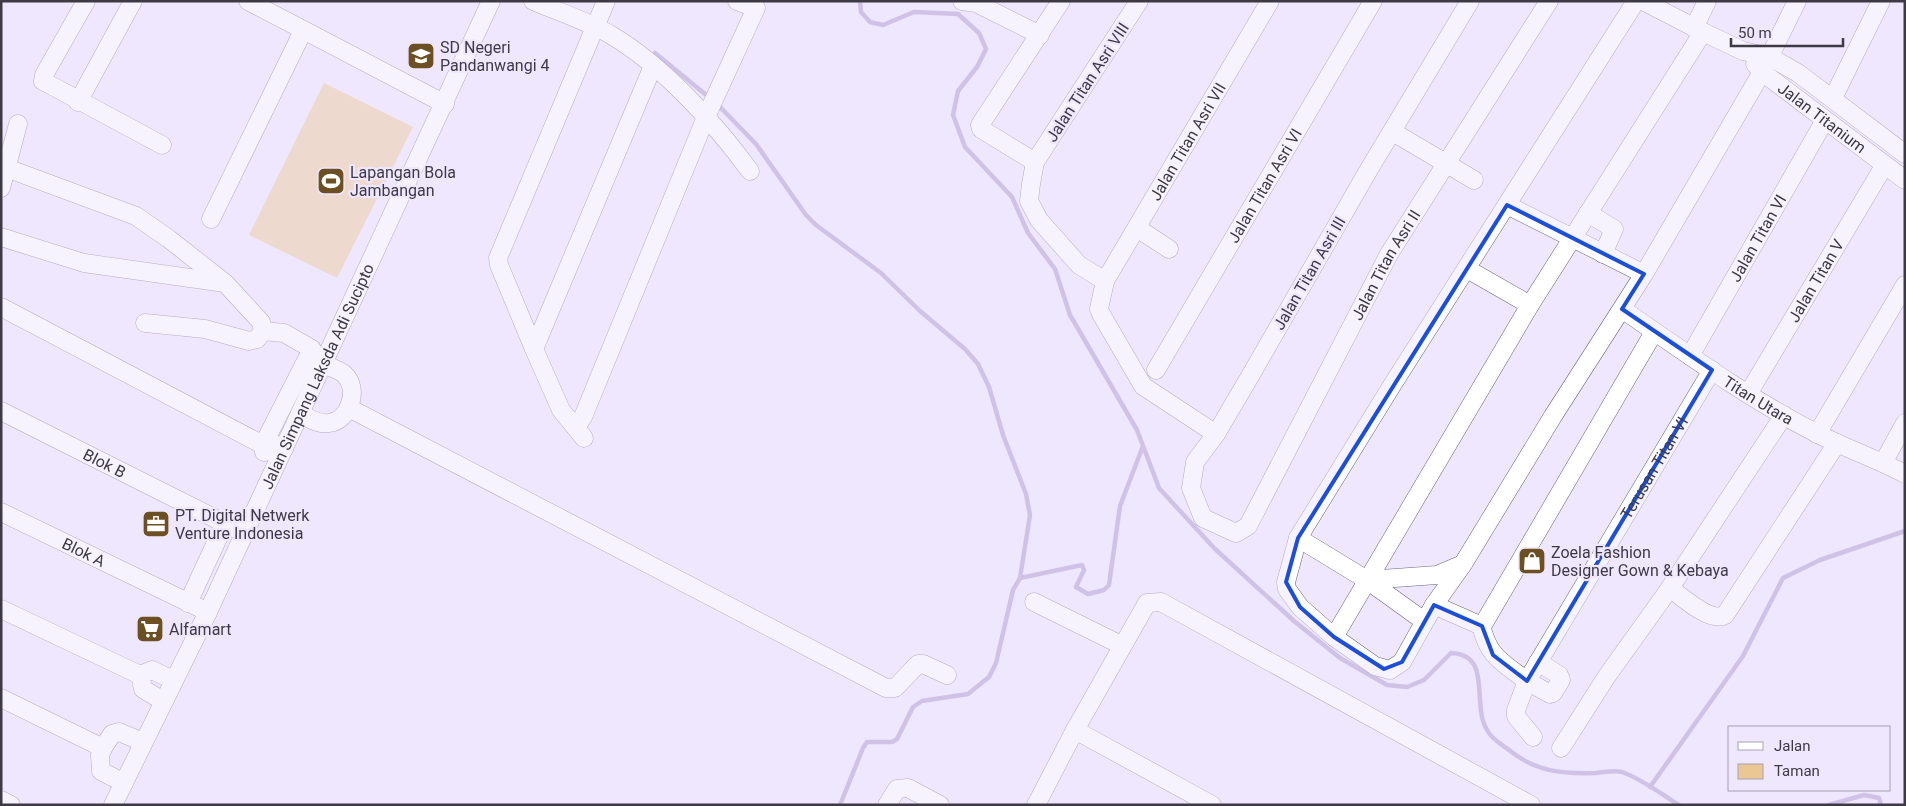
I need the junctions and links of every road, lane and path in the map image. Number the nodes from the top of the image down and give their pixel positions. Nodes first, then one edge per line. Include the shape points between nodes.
1 (86, 1) edge
2 (133, 1) edge
3 (248, 1) edge
4 (491, 1) edge
5 (534, 1) edge
6 (606, 1) edge
7 (737, 1) edge
8 (1061, 1) edge
9 (1140, 1) edge
10 (1270, 1) edge
11 (1373, 1) edge
12 (1470, 1) edge
13 (1549, 1) edge
14 (1636, 1) edge
15 (1643, 1) edge
16 (1707, 1) edge
17 (1797, 1) edge
18 (1882, 1) edge
19 (972, 2) edge
20 (757, 5) edge
21 (594, 27) junction
22 (1698, 30) junction
23 (303, 31) junction
24 (1040, 35) junction
25 (1766, 64) junction
26 (653, 66) junction
27 (1833, 98) junction
28 (78, 102) junction
29 (445, 104) junction
30 (706, 117) junction
31 (1825, 120) junction
32 (18, 124) dead end
33 (1393, 132) junction
34 (162, 146) dead end
35 (1905, 154) edge
36 (1035, 162) junction
37 (1446, 164) junction
38 (1884, 166) junction
39 (4, 167) edge
40 (750, 171) dead end
41 (1474, 180) dead end
42 (1905, 180) edge
43 (1, 188) edge
44 (1507, 205) junction
45 (1588, 213) junction
46 (211, 219) dead end
47 (1137, 228) junction
48 (1, 237) edge
49 (1572, 238) junction
50 (1169, 249) dead end
51 (1603, 254) junction
52 (1467, 269) junction
53 (1644, 274) junction
54 (1105, 281) junction
55 (225, 283) junction
56 (1905, 285) edge
57 (1530, 305) junction
58 (1, 307) edge
59 (1622, 309) junction
60 (146, 323) dead end
61 (263, 331) junction
62 (1654, 332) junction
63 (534, 349) junction
64 (1690, 356) junction
65 (321, 357) junction
66 (1156, 370) dead end
67 (1712, 370) junction
68 (1748, 394) junction
69 (349, 408) junction
70 (1, 411) edge
71 (300, 414) junction
72 (1784, 415) junction
73 (1905, 423) edge
74 (1216, 434) junction
75 (1817, 434) junction
76 (1837, 443) junction
77 (263, 445) junction
78 (281, 455) junction
79 (1883, 462) junction
80 (1905, 474) edge
81 (1, 512) edge
82 (225, 523) junction
83 (1236, 533) joint
84 (244, 534) junction
85 (1298, 538) junction
86 (1463, 564) junction
87 (1367, 580) junction
88 (1670, 588) junction
89 (1034, 602) dead end
90 (188, 603) junction
91 (1434, 605) junction
92 (1, 608) edge
93 (208, 612) junction
94 (1424, 621) junction
95 (1481, 624) junction
96 (1334, 637) junction
97 (1121, 645) junction
98 (1538, 662) junction
99 (947, 674) dead end
100 (140, 675) junction
101 (173, 680) junction
102 (1527, 681) junction
103 (1, 698) edge
104 (163, 701) junction
105 (1075, 730) junction
106 (1533, 737) dead end
107 (143, 742) junction
108 (103, 748) junction
109 (1561, 748) dead end
110 (124, 783) junction
111 (1, 800) edge
112 (11, 805) edge
113 (114, 805) edge
114 (887, 805) edge
115 (940, 805) edge
116 (1036, 805) edge
117 (1212, 805) edge
118 (1531, 805) edge

1 - 28 street via 43,76 45,83
2 - 28 street
3 - 23 street
4 - 29 street, Jalan Simpang Laksda Adi Sucipto
5 - 21 street
6 - 21 street
7 - 20 street
8 - 24 street
9 - 36 street, Jalan Titan Asri VIII
10 - 47 street, Jalan Titan Asri VII
11 - 66 street, Jalan Titan Asri VI
12 - 33 street, Jalan Titan Asri III
13 - 37 street, Jalan Titan Asri II
14 - 44 street
15 - 22 street, Jalan Titanium
16 - 22 street
17 - 25 street
18 - 27 street
19 - 24 street
20 - 30 street
21 - 26 street via 634,49
21 - 63 street via 498,258 498,265
22 - 25 street, Jalan Titanium
22 - 45 street
23 - 29 street
23 - 46 street
24 - 36 street via 980,124 981,129
25 - 27 street, Jalan Titanium via 1798,72
25 - 31 street, Jalan Titanium
25 - 53 street
26 - 30 street
26 - 63 street
27 - 35 street, Jalan Titanium
28 - 34 street
29 - 65 street, Jalan Simpang Laksda Adi Sucipto
30 - 40 street
30 - 63 street via 583,418 580,433 561,410
31 - 38 street, Jalan Titanium
31 - 64 street, Jalan Titan VI
32 - 39 street
33 - 37 street
33 - 74 street, Jalan Titan Asri III
36 - 54 street via 1030,201 1039,220 1079,265
37 - 41 street
37 - 83 street, Jalan Titan Asri II via 1389,254 1248,526
38 - 42 street, Jalan Titanium
38 - 68 street, Jalan Titan V
39 - 43 street
39 - 55 street via 136,216
44 - 49 street
44 - 52 street
45 - 49 street
45 - 51 street via 1614,229
47 - 50 street
47 - 54 street, Jalan Titan Asri VII
48 - 55 street via 84,263
49 - 51 street
49 - 57 street
51 - 53 street
52 - 57 street
52 - 85 street
53 - 59 street
54 - 74 street, Jalan Titan Asri VII via 1099,309 1143,386
55 - 61 street via 261,322
56 - 75 street
57 - 87 street
58 - 77 street
59 - 62 street, Titan Utara
59 - 86 street
60 - 61 street via 205,329 249,341 257,339
61 - 65 street via 284,333
62 - 64 street, Titan Utara
62 - 95 street
64 - 67 street, Titan Utara
65 - 69 street via 348,379 352,391
65 - 71 street, Jalan Simpang Laksda Adi Sucipto
65 - 77 street
67 - 68 street, Titan Utara
67 - 98 street, Terusan Titan VI
68 - 72 street, Titan Utara
69 - 71 street via 330,424
69 - 99 street via 886,688 895,688 918,664
70 - 82 street, Blok B
71 - 78 street, Jalan Simpang Laksda Adi Sucipto
72 - 75 street, Titan Utara
72 - 88 street
73 - 79 street
74 - 83 street, Jalan Titan Asri III via 1196,462 1190,488 1203,518
75 - 76 street, Titan Utara
76 - 79 street, Titan Utara
76 - 88 street via 1725,615 1715,617
77 - 78 street via 264,455
78 - 84 street, Jalan Simpang Laksda Adi Sucipto
79 - 80 street, Titan Utara
81 - 90 street, Blok A
82 - 84 street, Blok B
82 - 90 street
84 - 93 street, Jalan Simpang Laksda Adi Sucipto
85 - 87 street
85 - 96 street via 1286,586 1300,607
86 - 87 street via 1437,574
86 - 91 street
87 - 94 street
87 - 96 street
88 - 109 street via 1607,676
89 - 97 street
90 - 93 street, Blok A
91 - 94 street
91 - 95 street
92 - 100 street
93 - 101 street, Jalan Simpang Laksda Adi Sucipto
94 - 96 street via 1402,662 1390,670 1375,666
95 - 102 street via 1493,655
97 - 105 street
97 - 118 street via 1147,603 1161,602
98 - 102 street, Terusan Titan VI
98 - 102 street via 1561,677 1553,694
100 - 101 street via 152,670
100 - 104 street via 144,689
101 - 104 street, Jalan Simpang Laksda Adi Sucipto
102 - 106 street, Terusan Titan VI via 1516,716
103 - 108 street
104 - 107 street, Jalan Simpang Laksda Adi Sucipto
105 - 116 street
105 - 117 street
107 - 108 street via 119,732 112,734
107 - 110 street, Jalan Simpang Laksda Adi Sucipto
108 - 110 street via 101,771
110 - 113 street, Jalan Simpang Laksda Adi Sucipto
111 - 112 street
114 - 115 street via 897,789 908,788

